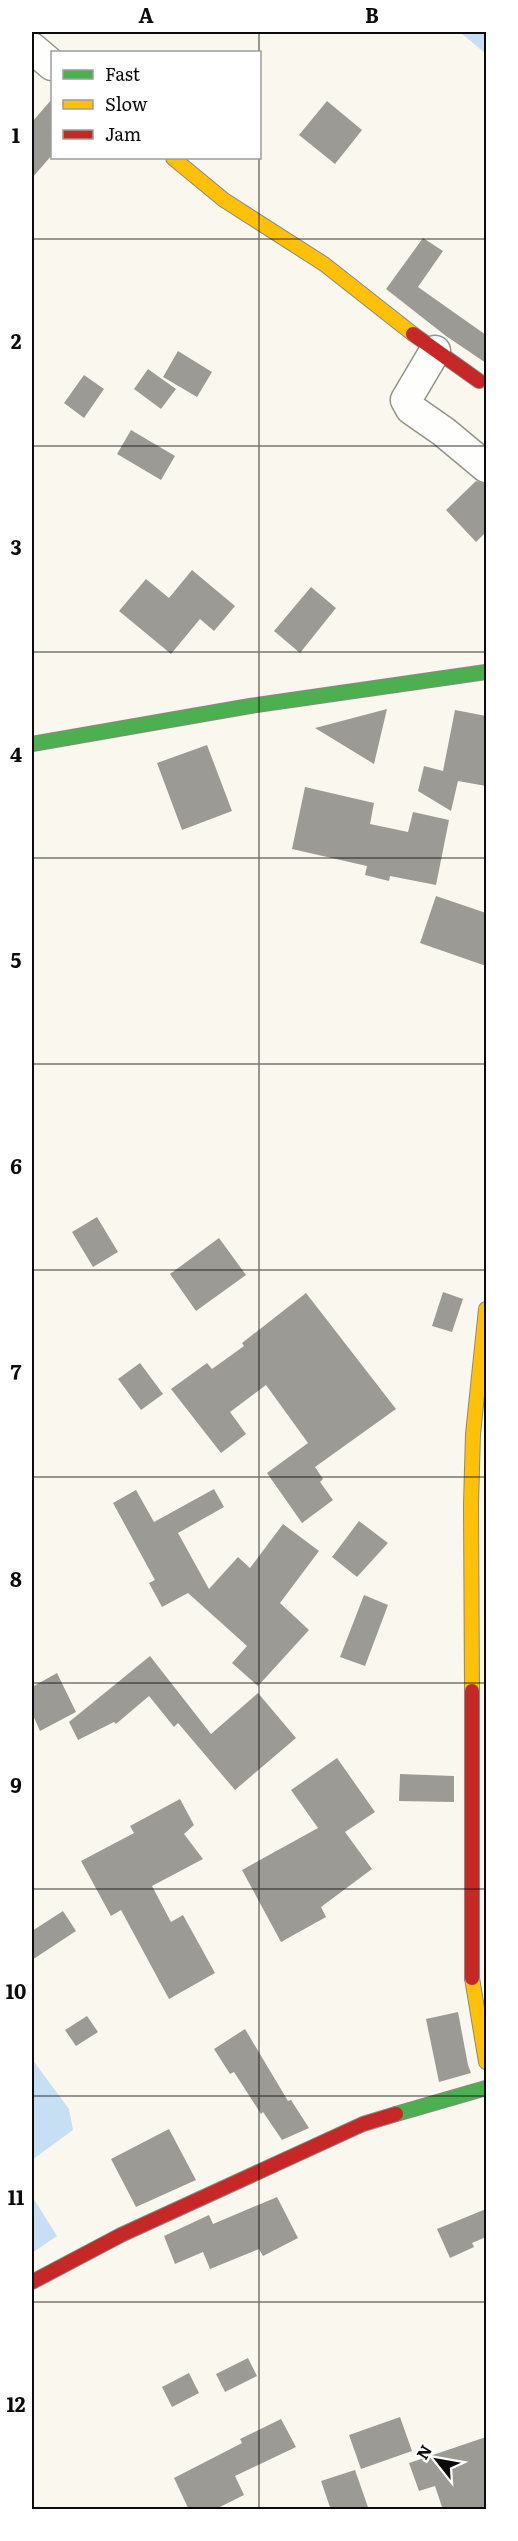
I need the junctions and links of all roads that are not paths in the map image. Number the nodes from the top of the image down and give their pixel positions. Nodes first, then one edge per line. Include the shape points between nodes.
1 (32, 48) edge
2 (51, 64) edge
3 (174, 159) edge
4 (435, 351) junction
5 (479, 381) dead end
6 (486, 467) edge
7 (486, 672) edge
8 (32, 744) edge
9 (486, 1309) edge
10 (486, 2062) edge
11 (486, 2088) edge
12 (32, 2282) edge

1 - 2 street
3 - 4 street via 224,200 324,264
4 - 5 street
4 - 6 street via 406,400 411,409
7 - 8 street via 250,706
9 - 10 street via 473,1434 471,1504 471,1975
11 - 12 street via 363,2124 121,2235

